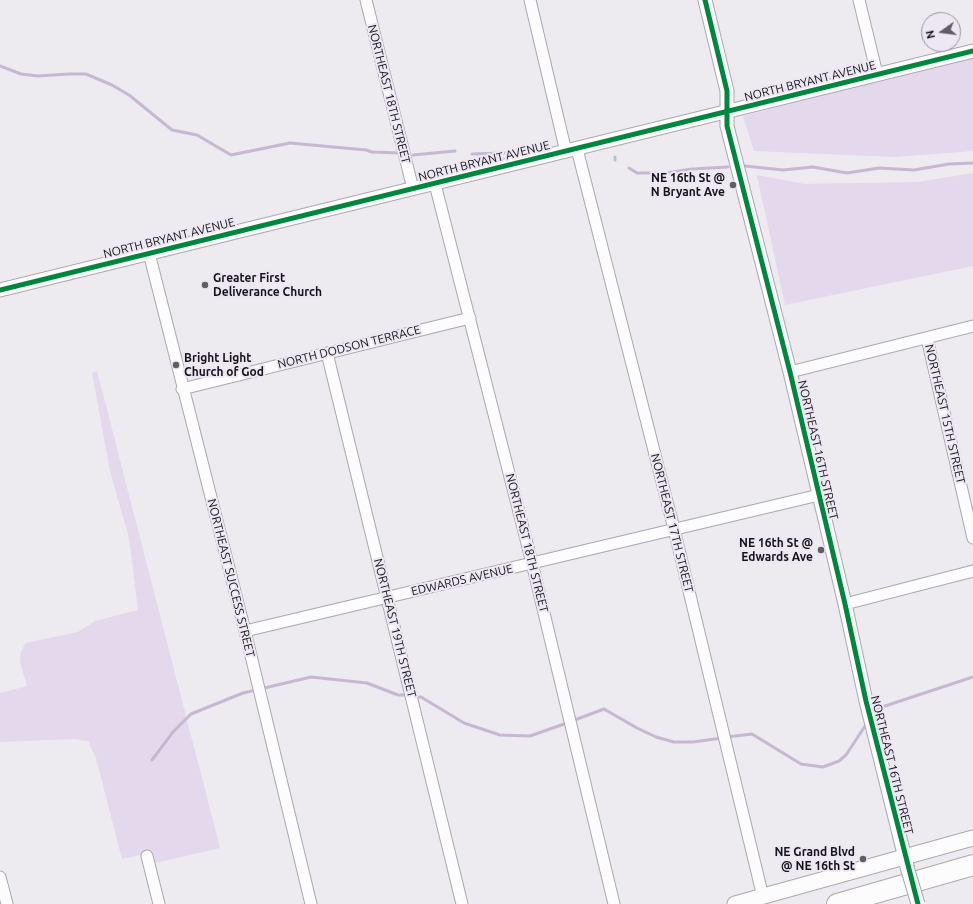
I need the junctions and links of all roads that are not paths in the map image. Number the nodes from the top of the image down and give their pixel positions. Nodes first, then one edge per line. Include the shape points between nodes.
1 (366, 0) edge
2 (530, 0) edge
3 (705, 0) edge
4 (860, 0) edge
5 (973, 51) edge
6 (877, 74) junction
7 (727, 111) junction
8 (572, 150) junction
9 (435, 184) junction
10 (413, 189) junction
11 (149, 253) junction
12 (0, 290) edge
13 (470, 318) junction
14 (973, 326) edge
15 (927, 338) junction
16 (327, 353) junction
17 (790, 372) junction
18 (182, 388) junction
19 (819, 495) junction
20 (674, 529) junction
21 (973, 538) edge
22 (532, 563) junction
23 (973, 571) edge
24 (387, 597) junction
25 (845, 604) junction
26 (245, 631) junction
27 (973, 838) edge
28 (147, 856) dead end
29 (906, 862) junction
30 (973, 865) edge
31 (0, 877) edge
32 (973, 878) edge
33 (763, 897) junction
34 (7, 904) edge
35 (159, 904) edge
36 (311, 904) edge
37 (462, 904) edge
38 (614, 904) edge
39 (735, 904) edge
40 (837, 904) edge
41 (882, 904) edge
42 (918, 904) edge

1 - 10 street, NORTHEAST 18TH STREET
2 - 8 street, NORTHEAST 17TH STREET
3 - 7 street, NORTHEAST 16TH STREET via 727,91
4 - 6 street
5 - 6 street, NORTH BRYANT AVENUE
6 - 7 street, NORTH BRYANT AVENUE
7 - 8 street, NORTH BRYANT AVENUE
7 - 17 street, NORTHEAST 16TH STREET via 727,126
8 - 9 street, NORTH BRYANT AVENUE
8 - 20 street, NORTHEAST 17TH STREET
9 - 10 street, NORTH BRYANT AVENUE
9 - 13 street, NORTHEAST 18TH STREET
10 - 11 street, NORTH BRYANT AVENUE
11 - 12 street, NORTH BRYANT AVENUE
11 - 18 street, NORTHEAST SUCCESS STREET
13 - 16 street, NORTH DODSON TERRACE
13 - 22 street, NORTHEAST 18TH STREET
14 - 15 street
15 - 17 street
15 - 21 street, NORTHEAST 15TH STREET
16 - 18 street, NORTH DODSON TERRACE
16 - 24 street, NORTHEAST 19TH STREET
17 - 19 street, NORTHEAST 16TH STREET
18 - 26 street, NORTHEAST SUCCESS STREET
19 - 20 street, EDWARDS AVENUE
19 - 25 street, NORTHEAST 16TH STREET
20 - 22 street, EDWARDS AVENUE
20 - 33 street, NORTHEAST 17TH STREET
22 - 24 street, EDWARDS AVENUE
22 - 38 street, NORTHEAST 18TH STREET
23 - 25 street
24 - 26 street, EDWARDS AVENUE
24 - 37 street, NORTHEAST 19TH STREET
25 - 29 street, NORTHEAST 16TH STREET
26 - 36 street, NORTHEAST SUCCESS STREET
27 - 29 main road
28 - 35 street
29 - 33 main road
29 - 42 street, NORTHEAST 16TH STREET, bridge
30 - 40 highway
31 - 34 street
32 - 41 highway
33 - 39 main road

